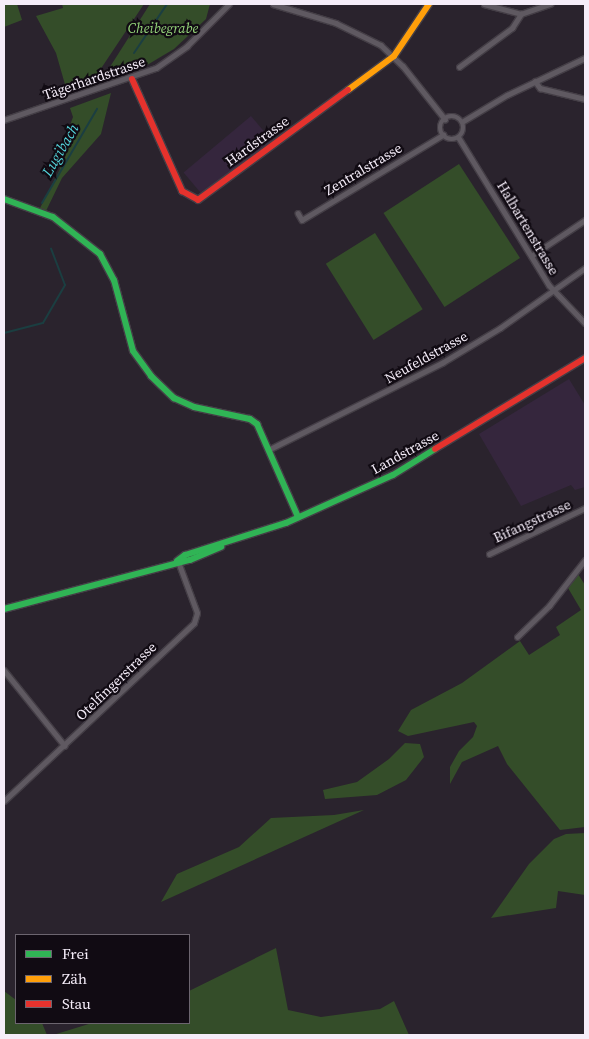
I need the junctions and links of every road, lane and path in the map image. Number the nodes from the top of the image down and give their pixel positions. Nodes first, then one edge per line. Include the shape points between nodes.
1 (229, 4) edge
2 (273, 4) edge
3 (429, 4) edge
4 (484, 4) edge
5 (550, 4) edge
6 (521, 14) junction
7 (394, 56) junction
8 (585, 58) edge
9 (459, 67) dead end
10 (132, 79) junction
11 (536, 81) junction
12 (585, 99) edge
13 (445, 119) junction
14 (4, 120) edge
15 (462, 122) junction
16 (443, 135) junction
17 (459, 138) junction
18 (4, 199) edge
19 (298, 213) dead end
20 (585, 220) edge
21 (531, 256) junction
22 (585, 268) edge
23 (554, 290) junction
24 (585, 323) edge
25 (585, 358) edge
26 (268, 450) junction
27 (585, 508) edge
28 (298, 517) junction
29 (489, 554) dead end
30 (585, 560) edge
31 (177, 561) junction
32 (4, 609) edge
33 (516, 637) dead end
34 (4, 670) edge
35 (65, 746) junction
36 (4, 801) edge

1 - 10 street, Tägerhardstrasse via 175,56
2 - 7 street via 354,30
3 - 7 street, Hardstrasse
4 - 6 street
5 - 6 street
6 - 9 street via 512,28
7 - 10 street, Hardstrasse via 198,200 192,200 182,191
7 - 13 street
8 - 11 street
10 - 14 street, Tägerhardstrasse
11 - 12 street via 540,88
11 - 15 street
13 - 15 street via 454,117
13 - 16 street via 441,126
15 - 17 street via 464,128
16 - 17 street via 449,139
16 - 19 street, Zentralstrasse via 302,220
17 - 21 street, Halbartenstrasse
18 - 26 street via 53,217 100,254 114,280 133,351 151,376 174,398 194,407 250,419 257,424
20 - 21 street
21 - 23 street, Halbartenstrasse
22 - 23 street, Neufeldstrasse
23 - 24 street, Halbartenstrasse
23 - 26 street, Neufeldstrasse via 442,363
25 - 28 street, Landstrasse via 393,475
26 - 28 street
27 - 29 street, Bifangstrasse
28 - 31 street, Landstrasse via 190,560
30 - 33 street via 549,606
31 - 32 street, Landstrasse
31 - 35 street, Otelfingerstrasse via 197,611 196,620
34 - 35 street
35 - 36 street, Otelfingerstrasse

